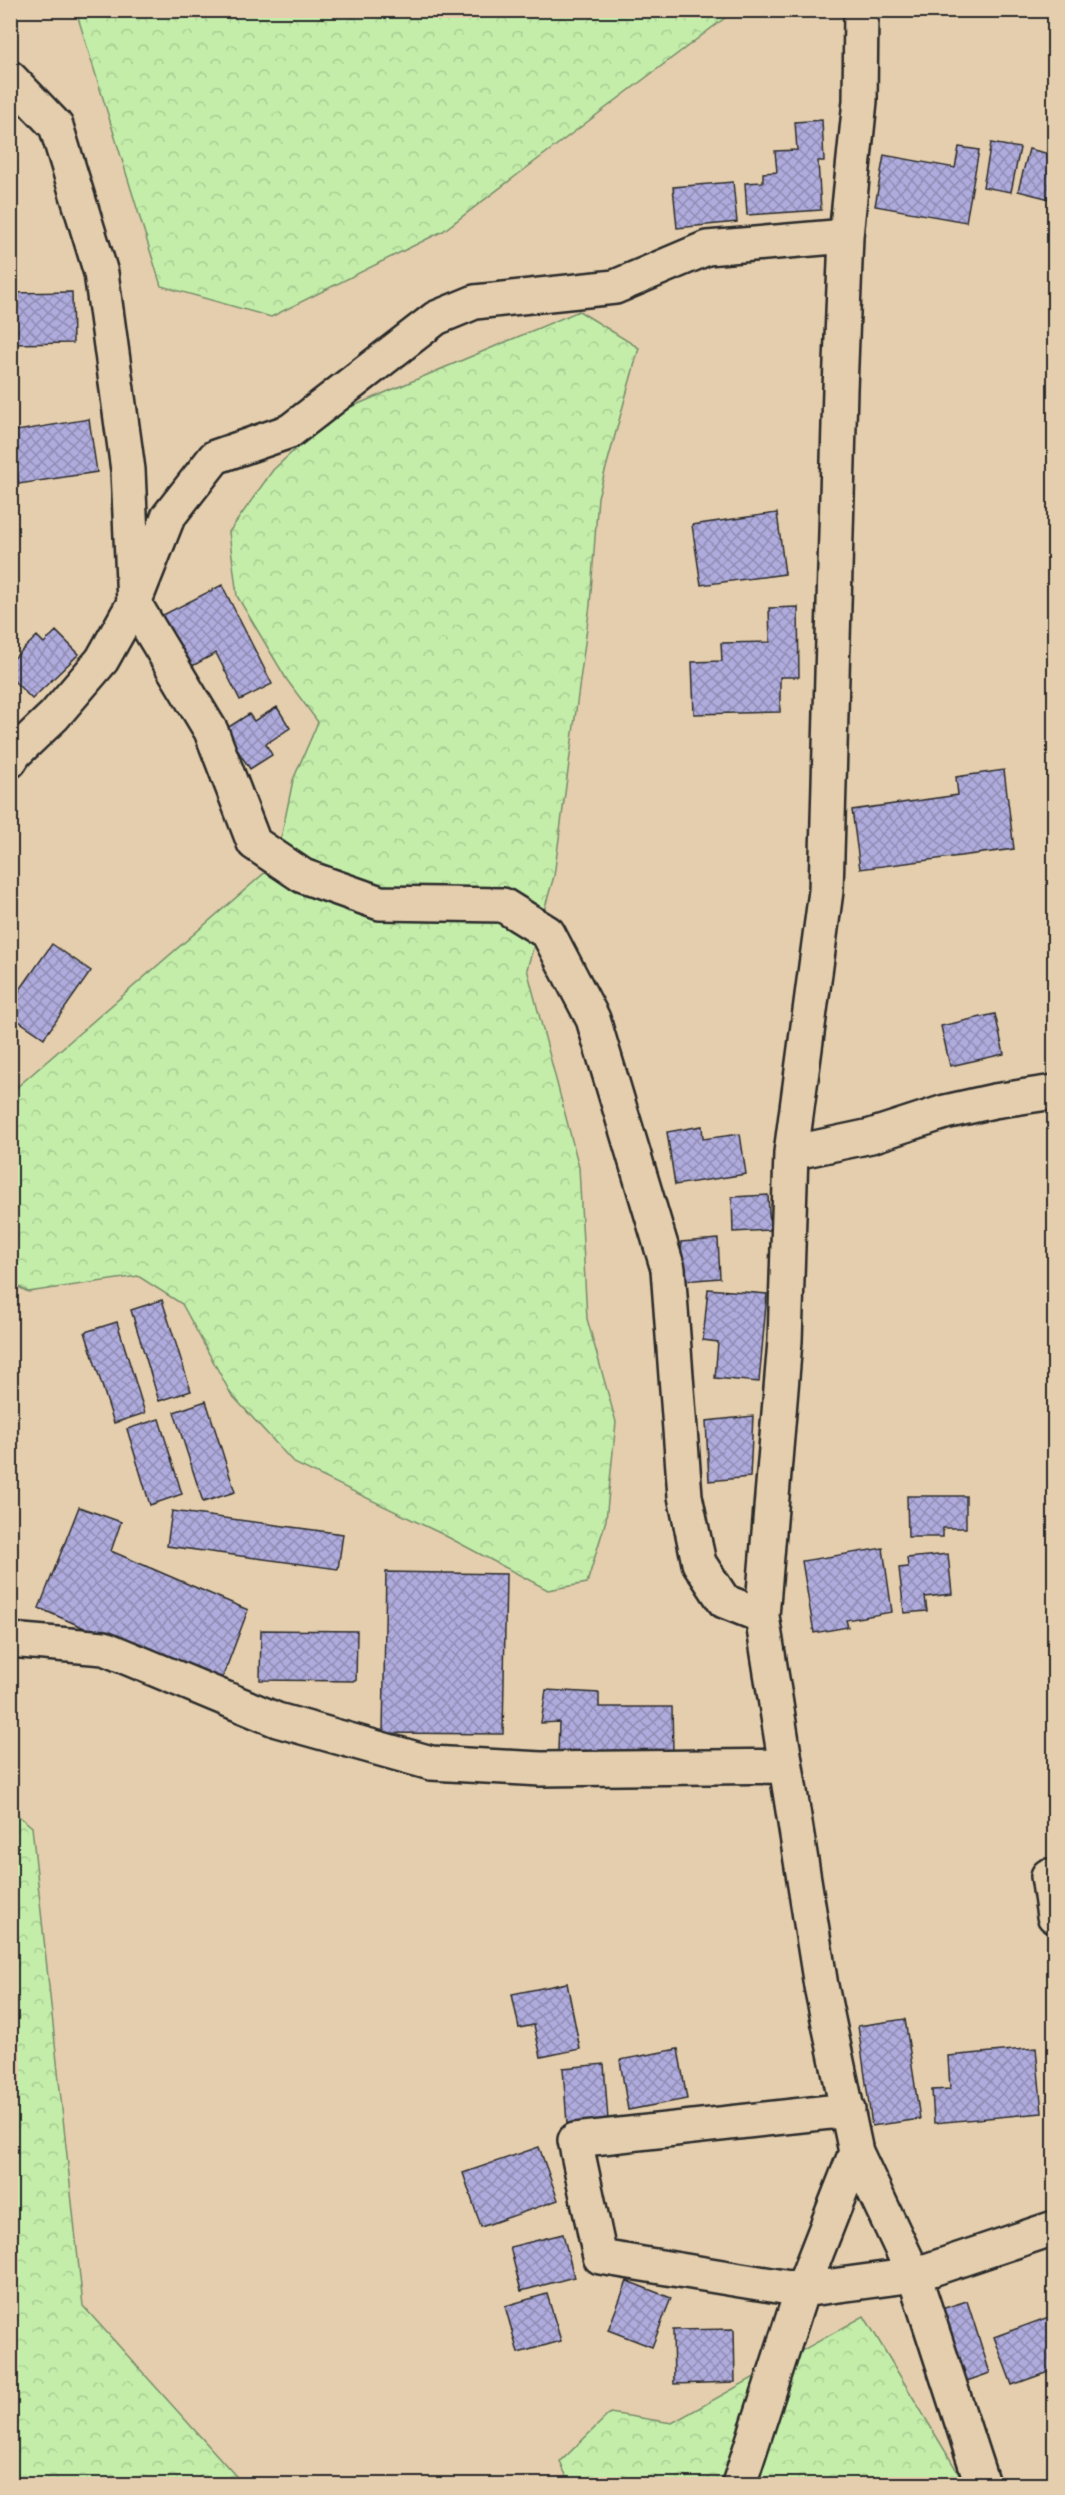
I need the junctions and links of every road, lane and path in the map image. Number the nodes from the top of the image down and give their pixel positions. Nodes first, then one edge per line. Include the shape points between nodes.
1 (861, 10) edge
2 (10, 78) edge
3 (846, 236) junction
4 (134, 603) junction
5 (10, 761) edge
6 (1054, 1092) edge
7 (791, 1153) junction
8 (762, 1616) junction
9 (10, 1640) edge
10 (784, 1766) junction
11 (1048, 1876) dead end
12 (1054, 1916) edge
13 (848, 2110) junction
14 (856, 2152) junction
15 (1054, 2228) edge
16 (914, 2275) junction
17 (802, 2290) junction
18 (739, 2484) edge
19 (982, 2484) edge

1 - 3 street via 860,101
2 - 4 street via 56,126 101,273 128,470
3 - 4 street via 707,248 615,287 475,302 436,318 290,430 215,457 168,517
3 - 7 street via 826,891
4 - 5 street via 102,660
4 - 8 street via 211,731 254,843 303,876 380,903 504,905 548,933 593,1019 668,1269 685,1496 699,1563 724,1601
6 - 7 street via 945,1112 871,1136
7 - 8 street via 785,1341
8 - 10 street
9 - 10 street via 104,1648 277,1720 431,1763 541,1769
10 - 13 street via 821,1986
11 - 12 street
13 - 14 street
13 - 17 street via 575,2140 600,2257
14 - 16 street
14 - 17 street
15 - 16 street
16 - 17 street
16 - 19 street
17 - 18 street

